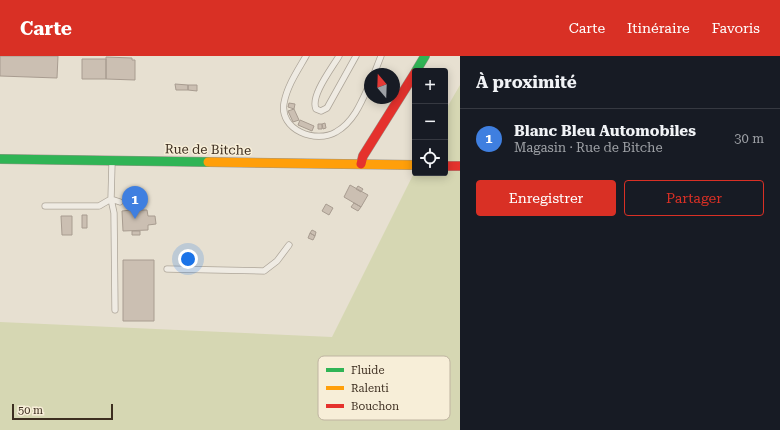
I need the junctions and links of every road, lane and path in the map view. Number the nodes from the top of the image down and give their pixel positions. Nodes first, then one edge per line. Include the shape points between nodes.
1 (306, 56) edge
2 (339, 56) edge
3 (356, 56) edge
4 (382, 56) edge
5 (425, 56) edge
6 (377, 68) edge
7 (418, 68) edge
8 (412, 78) edge
9 (364, 95) edge
10 (0, 159) edge
11 (112, 161) junction
12 (361, 164) junction
13 (412, 165) edge
14 (448, 166) edge
15 (460, 166) edge
16 (111, 199) junction
17 (120, 202) dead end
18 (45, 206) dead end
19 (289, 245) dead end
20 (167, 269) dead end
21 (115, 310) dead end

1 - 9 lane via 290,85 284,103 284,114 294,128 315,137 336,132 355,114
2 - 3 lane via 316,94 314,104 316,109 321,111 334,99
4 - 6 lane
5 - 7 main road
8 - 12 main road via 363,156
10 - 11 main road, Rue de Bitche
11 - 12 main road, Rue de Bitche
11 - 16 lane
12 - 13 main road, Rue de Bitche
14 - 15 main road
16 - 17 lane
16 - 18 lane via 99,206
16 - 21 lane via 114,213
19 - 20 lane via 277,261 264,271

